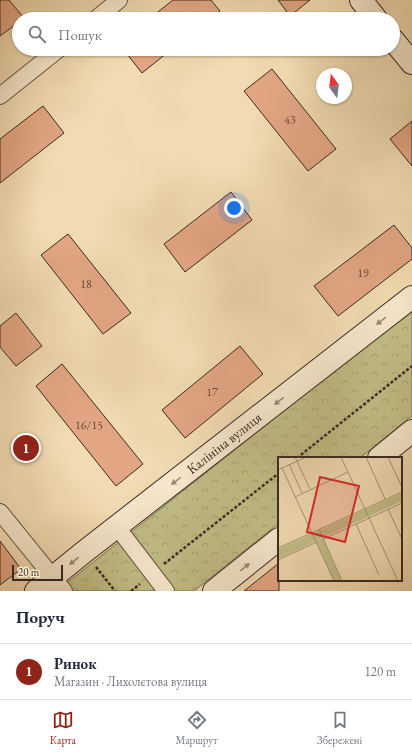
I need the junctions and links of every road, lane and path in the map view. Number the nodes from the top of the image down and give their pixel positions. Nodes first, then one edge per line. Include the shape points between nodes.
1 (119, 0) edge
2 (361, 0) edge
3 (104, 12) edge
4 (370, 12) edge
5 (400, 48) edge
6 (50, 56) edge
7 (412, 63) edge
8 (0, 96) edge
9 (412, 297) edge
10 (412, 366) edge
11 (412, 431) edge
12 (298, 457) edge
13 (380, 457) edge
14 (278, 474) edge
15 (0, 512) edge
16 (117, 527) junction
17 (278, 540) edge
18 (84, 552) junction
19 (153, 574) junction
20 (59, 584) edge
21 (36, 591) edge
22 (115, 591) edge
23 (131, 591) edge
24 (166, 591) edge
25 (214, 591) edge

1 - 3 street
2 - 4 main road
5 - 7 main road
6 - 8 street
9 -> 16 main road, Калініна вулиця
10 - 12 path
11 - 13 main road
14 - 19 path
15 - 20 street
16 - 18 main road, Калініна вулиця
16 - 19 street
25 -> 17 main road
18 -> 20 main road, Калініна вулиця
18 - 22 path
19 - 23 path
19 - 24 street
20 - 21 main road, Калініна вулиця

